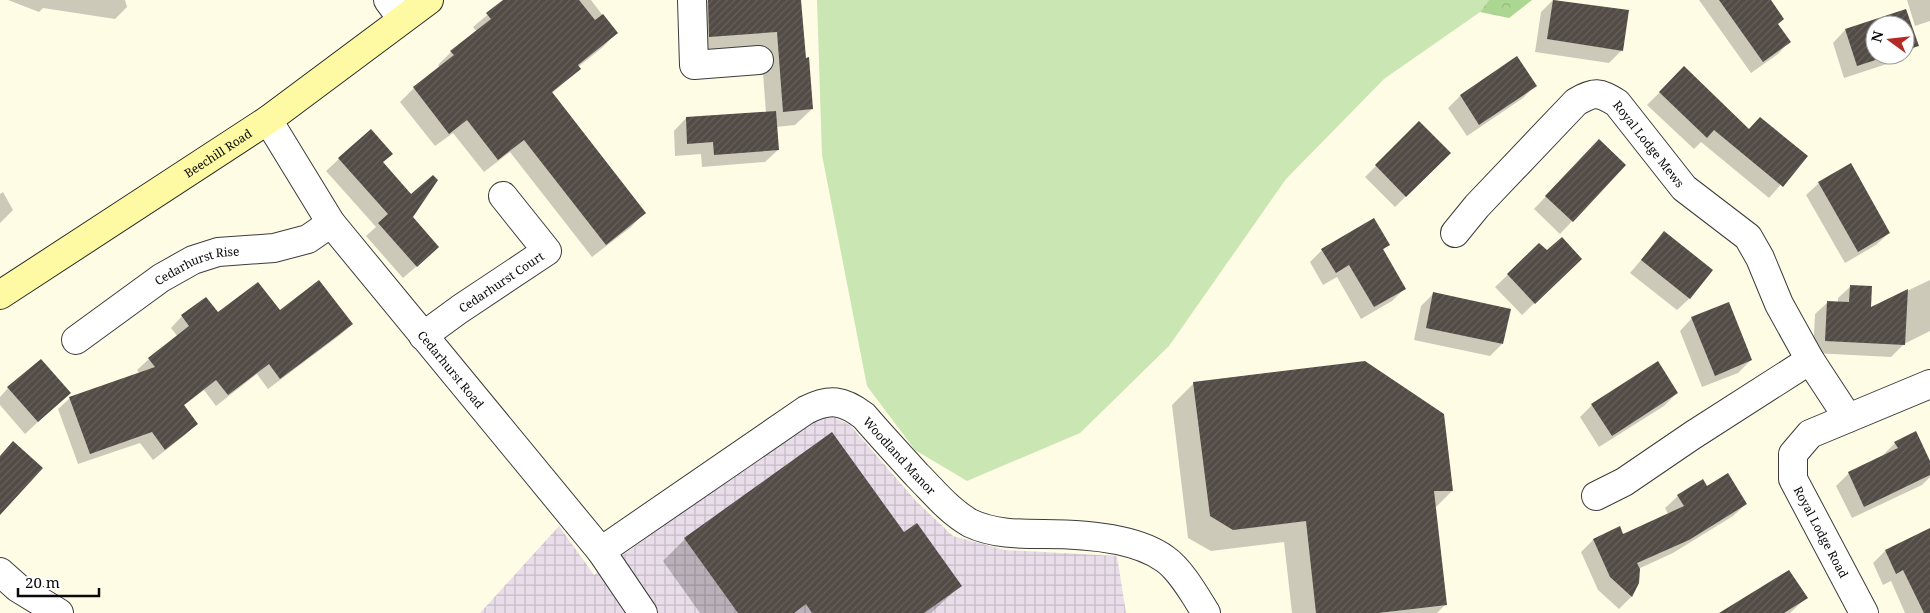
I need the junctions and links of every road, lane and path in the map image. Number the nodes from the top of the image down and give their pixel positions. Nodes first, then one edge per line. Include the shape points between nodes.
1 (429, 0) edge
2 (692, 0) edge
3 (395, 10) edge
4 (759, 60) dead end
5 (268, 120) junction
6 (504, 196) dead end
7 (331, 223) junction
8 (1455, 233) dead end
9 (0, 295) edge
10 (424, 336) junction
11 (76, 340) dead end
12 (1810, 360) junction
13 (1930, 384) edge
14 (1848, 418) junction
15 (1596, 496) dead end
16 (601, 552) junction
17 (0, 572) edge
18 (59, 613) edge
19 (643, 613) edge
20 (1206, 613) edge
21 (1864, 613) edge

1 - 3 street, Beechill Road
2 - 4 street via 694,65
3 - 5 street, Beechill Road
5 - 7 street, Cedarhurst Road
5 - 9 street, Beechill Road
6 - 10 street, Cedarhurst Court via 546,251
7 - 10 street, Cedarhurst Road
7 - 11 street, Cedarhurst Rise via 308,239 274,248 218,252 193,260 162,278
8 - 12 street, Royal Lodge Mews via 1576,102 1591,94 1605,96 1617,103 1684,188 1748,237
10 - 16 street, Cedarhurst Road
12 - 14 street, Royal Lodge Mews
12 - 15 street via 1624,482
13 - 14 street, Royal Lodge Road
14 - 21 street, Royal Lodge Road via 1810,434 1794,454 1793,479
16 - 19 street, Cedarhurst Road
16 - 20 street, Woodland Manor via 806,410 822,402 838,402 864,416 946,506 970,522 991,531 1116,539 1141,547 1166,559
17 - 18 street via 18,588

